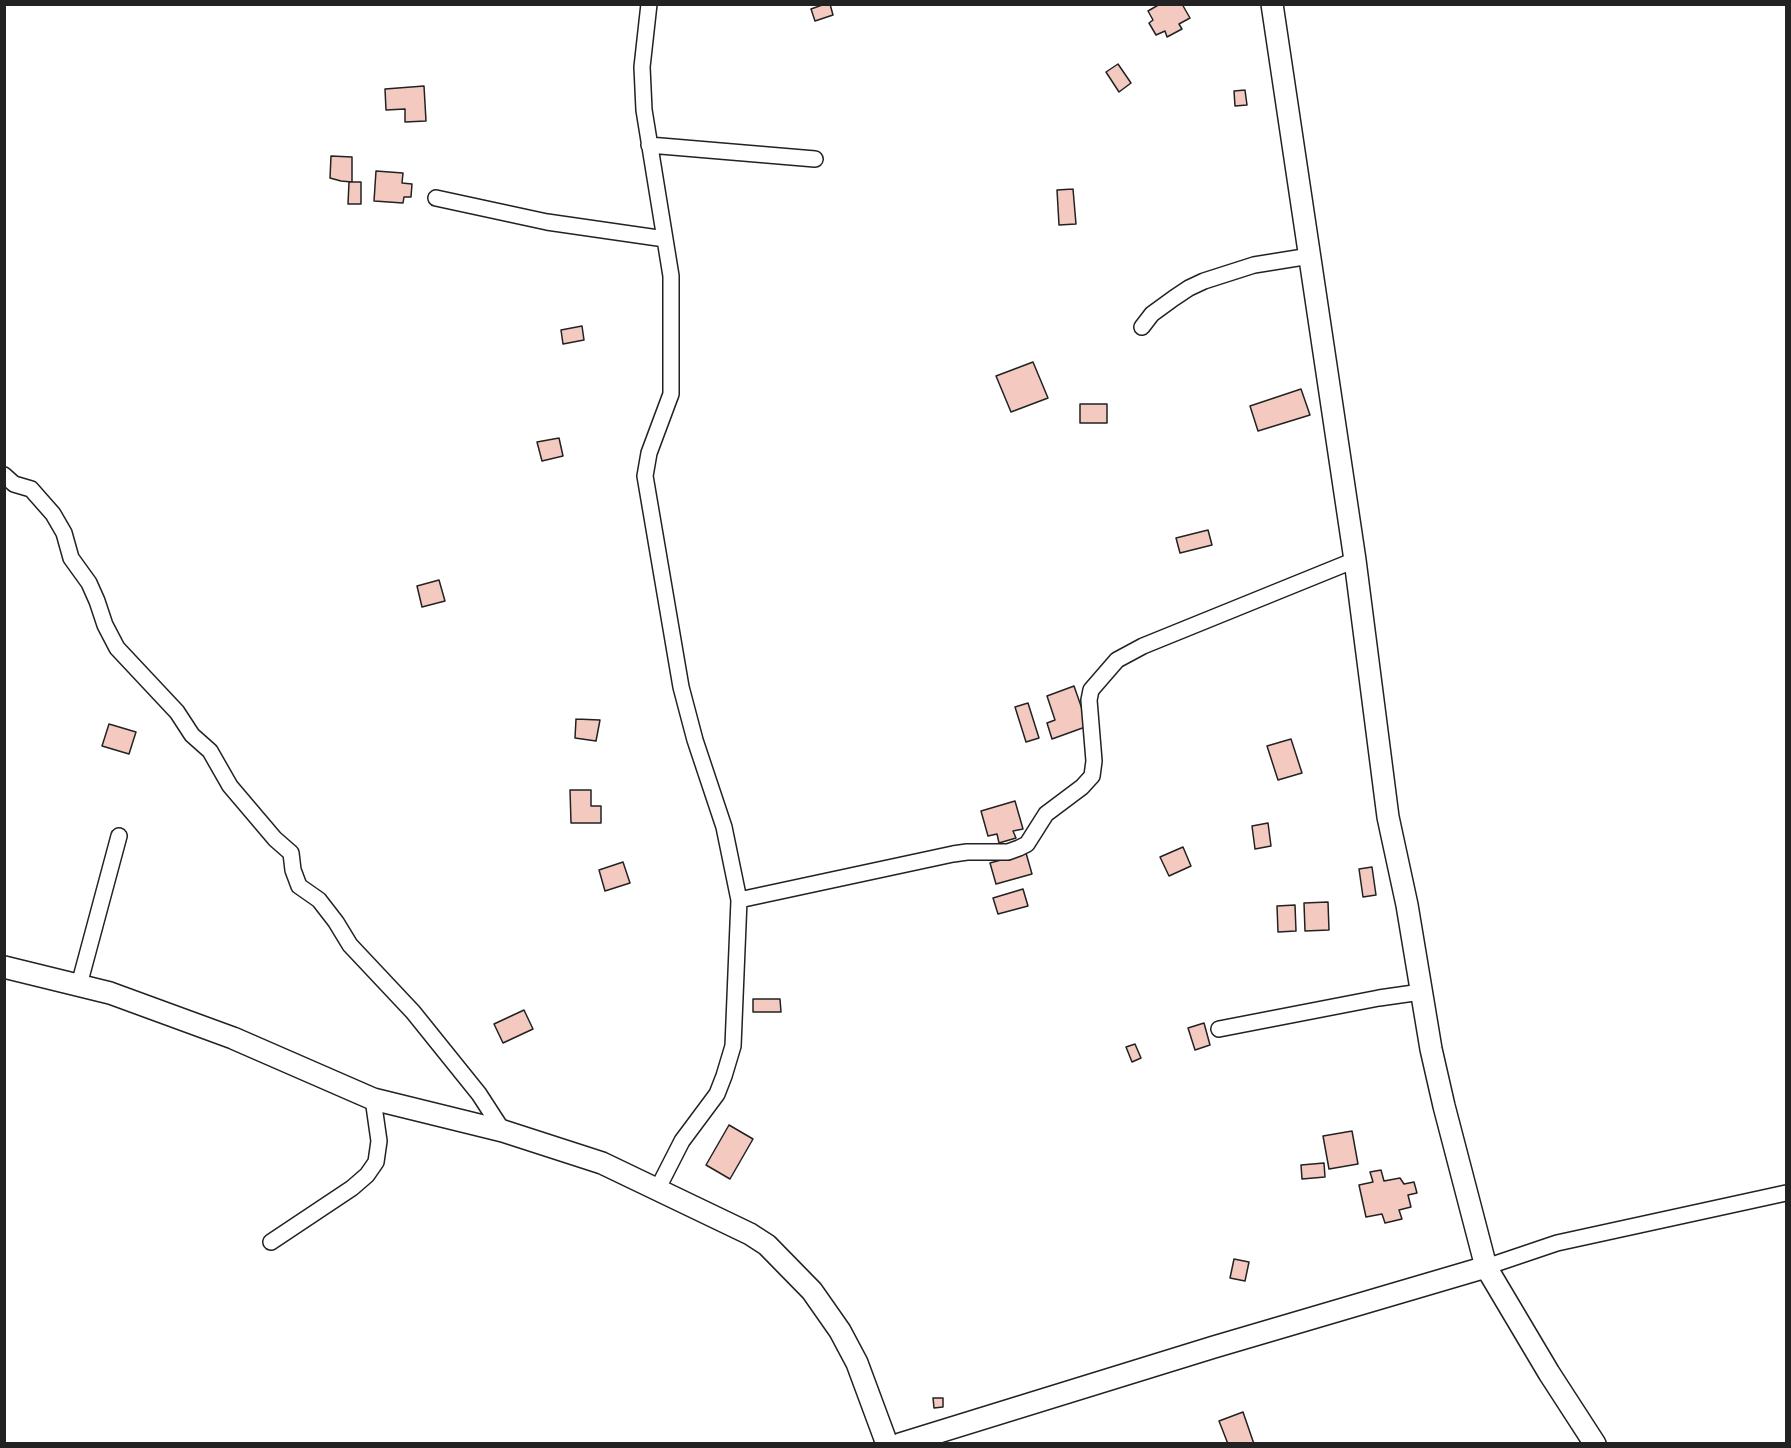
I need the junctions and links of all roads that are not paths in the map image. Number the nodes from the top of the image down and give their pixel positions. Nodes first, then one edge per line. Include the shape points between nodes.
1 (649, 4) edge
2 (1272, 4) edge
3 (649, 146) junction
4 (815, 159) dead end
5 (436, 198) dead end
6 (666, 239) junction
7 (1310, 256) junction
8 (1142, 327) dead end
9 (4, 475) edge
10 (1355, 560) junction
11 (118, 836) dead end
12 (739, 900) junction
13 (4, 967) edge
14 (79, 985) junction
15 (1421, 993) junction
16 (1219, 1029) dead end
17 (373, 1099) junction
18 (503, 1131) junction
19 (657, 1190) junction
20 (1786, 1193) edge
21 (271, 1242) dead end
22 (1486, 1267) junction
23 (887, 1443) edge
24 (900, 1443) edge
25 (1595, 1443) edge

1 - 3 street via 642,67
2 - 7 street
3 - 4 street
3 - 6 street
5 - 6 street via 547,222
6 - 12 street via 671,276 671,394 649,453 645,476 681,687 722,818
7 - 8 street via 1254,265 1204,281 1152,314
7 - 10 street
9 - 18 street via 14,484 31,489 54,514 71,558 89,583 117,648 210,751 230,786 291,853 299,886 320,900 350,945 413,1012 479,1094
10 - 12 street via 1117,660 1091,690 1092,776 1046,814 1027,844 1008,852 953,854
10 - 15 street via 1388,817
11 - 14 street
12 - 19 street via 733,1046 717,1094 682,1141
13 - 14 street
14 - 17 street via 233,1038
15 - 16 street
15 - 22 street via 1444,1106
17 - 18 street
17 - 21 street via 379,1141 376,1162 367,1175
18 - 19 street via 602,1163
19 - 23 street via 759,1239 812,1291 857,1363
20 - 22 street via 1557,1243
22 - 24 street
22 - 25 street

